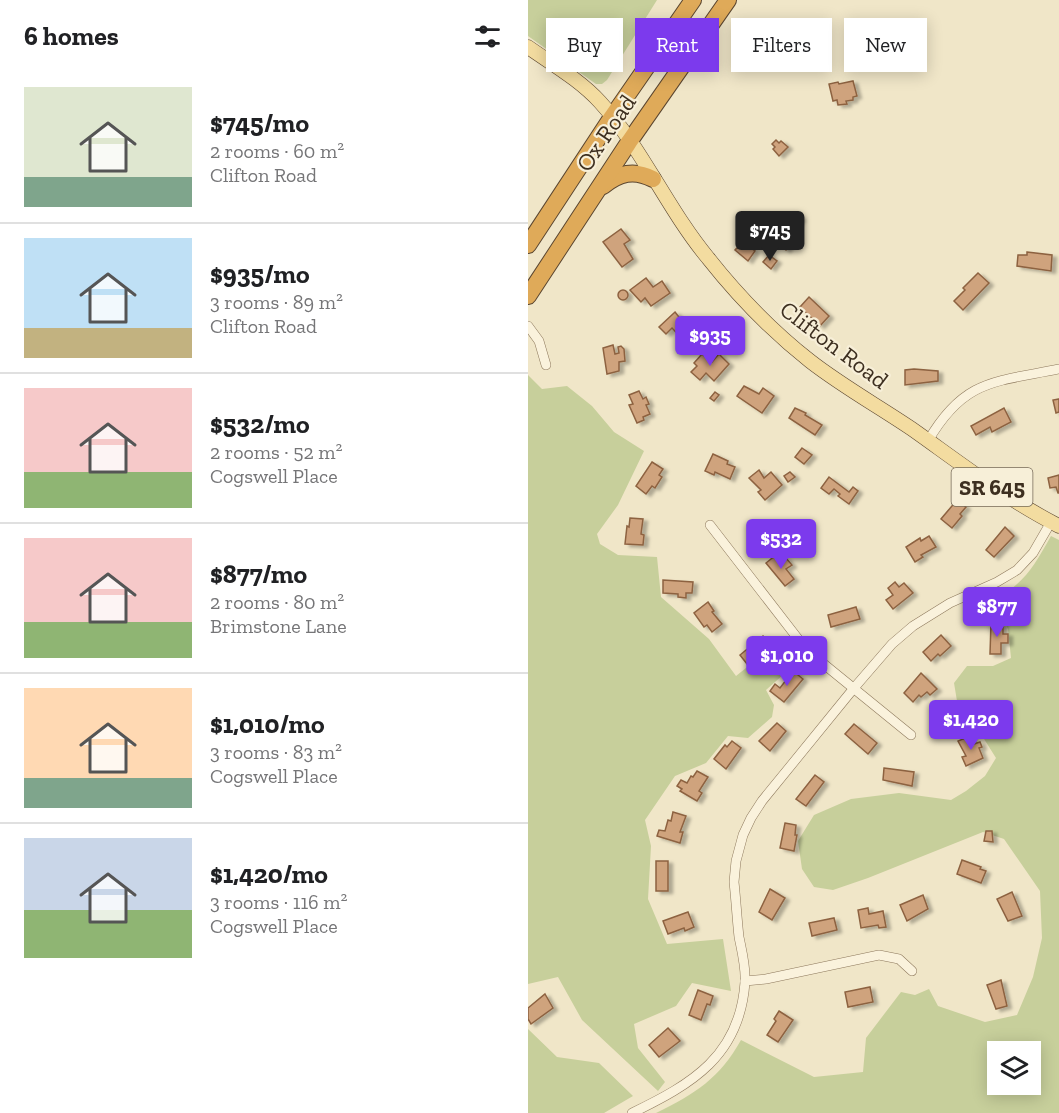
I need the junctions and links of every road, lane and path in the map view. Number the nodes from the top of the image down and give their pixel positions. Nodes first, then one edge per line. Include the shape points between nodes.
1 (693, 0) edge
2 (728, 0) edge
3 (528, 47) edge
4 (612, 117) junction
5 (629, 142) junction
6 (653, 179) junction
7 (595, 193) junction
8 (528, 245) edge
9 (528, 296) edge
10 (528, 326) edge
11 (546, 365) dead end
12 (1059, 369) edge
13 (928, 441) junction
14 (1055, 524) edge
15 (710, 525) dead end
16 (854, 688) junction
17 (911, 735) dead end
18 (912, 971) dead end
19 (745, 981) junction
20 (632, 1113) edge

1 - 4 highway, Ox Road
2 - 5 highway, Ox Road
3 - 4 main road, SR 645 via 591,95
4 - 5 main road, Clifton Road / SR 645
4 - 8 highway, Ox Road
5 - 6 main road, Clifton Road / SR 645
5 - 7 highway, Ox Road
6 - 7 highway via 641,173 628,173
6 - 13 main road, Clifton Road / SR 645 via 706,257 766,322 811,362
7 - 9 highway, Ox Road
10 - 11 street via 539,341
12 - 13 street via 997,381 973,390 939,422
13 - 14 main road, Clifton Road / SR 645
14 - 16 street via 1017,570 913,626
15 - 16 street via 802,644
16 - 17 street
16 - 19 street via 762,801 743,835 734,882
18 - 19 street via 899,959 879,955 766,980
19 - 20 street via 737,1021 716,1058 699,1076

